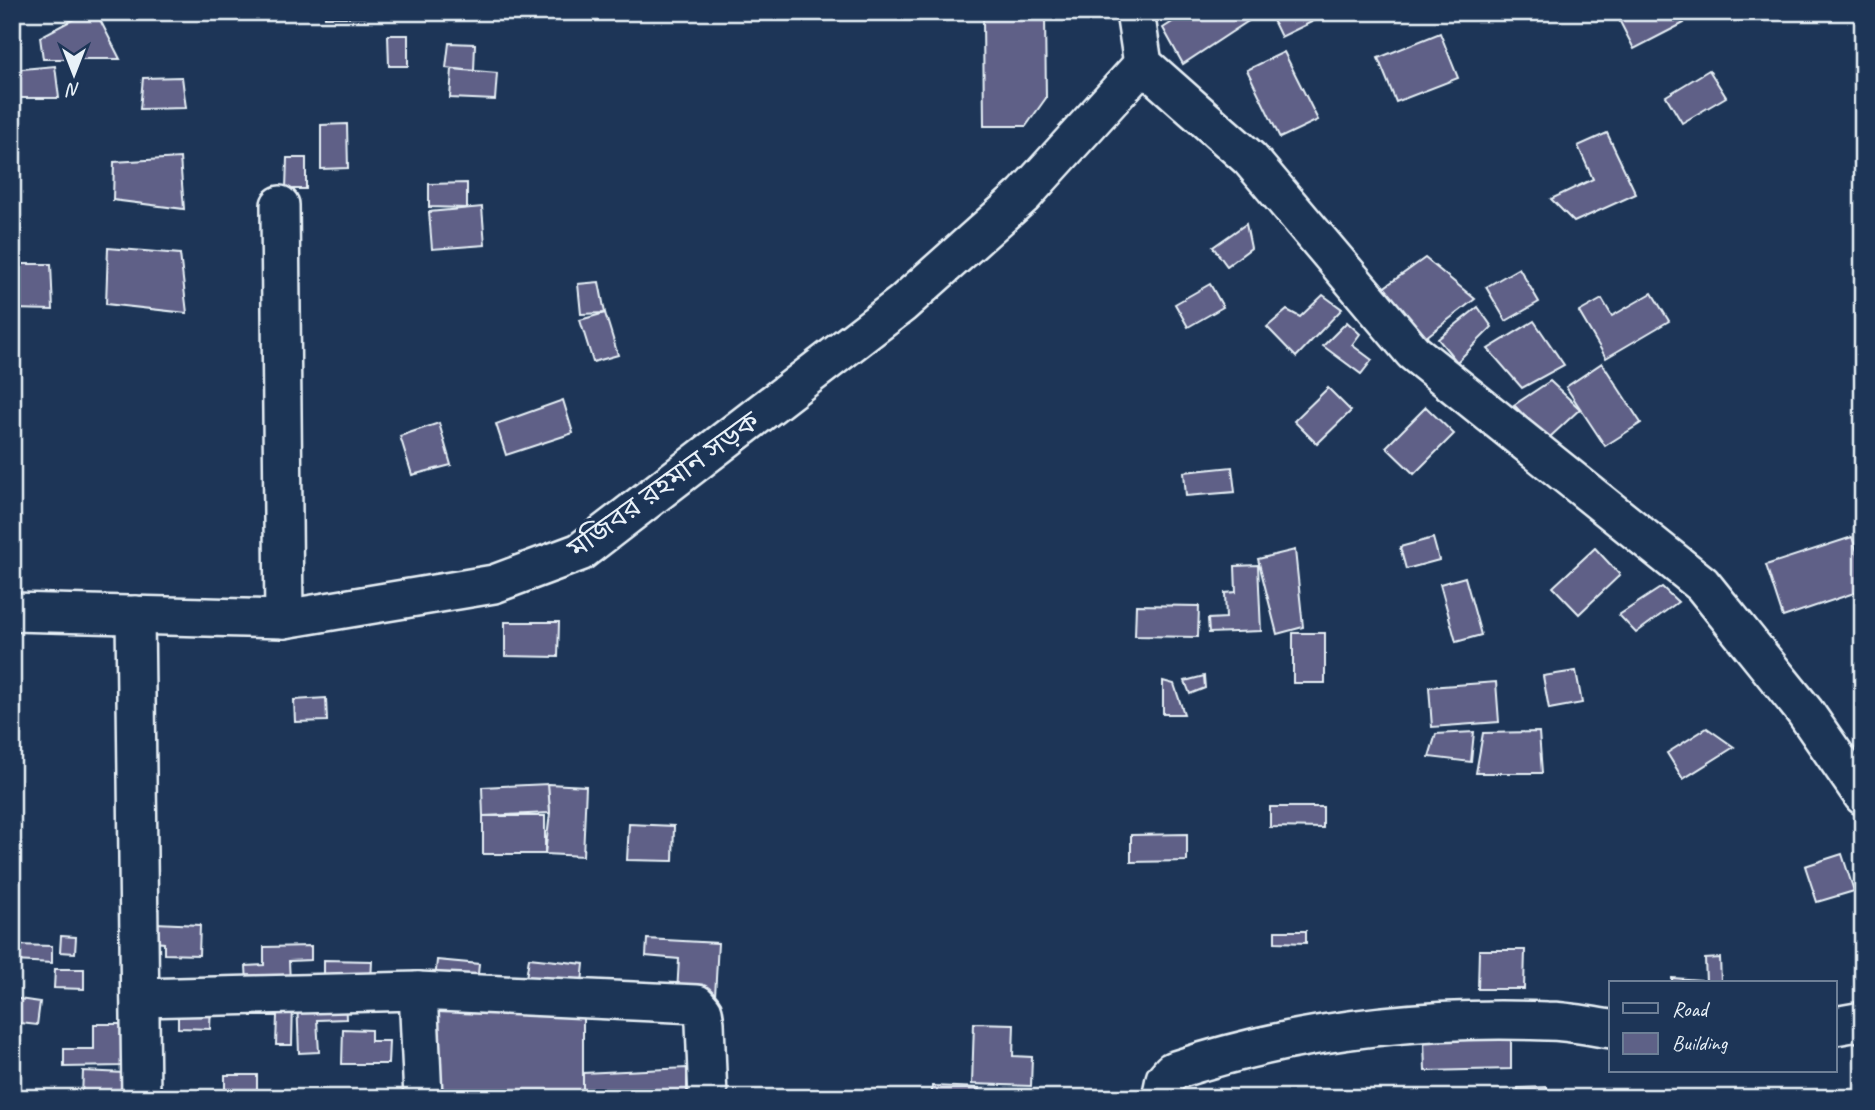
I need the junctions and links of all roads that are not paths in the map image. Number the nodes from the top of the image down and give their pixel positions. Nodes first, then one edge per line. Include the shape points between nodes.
1 (1135, 12) edge
2 (1143, 64) junction
3 (281, 205) dead end
4 (12, 612) edge
5 (135, 615) junction
6 (285, 619) junction
7 (1863, 796) edge
8 (418, 991) junction
9 (140, 998) junction
10 (1863, 1021) edge
11 (1836, 1027) edge
12 (1609, 1029) edge
13 (141, 1098) edge
14 (423, 1098) edge
15 (708, 1098) edge
16 (1161, 1098) edge

1 - 2 street
2 - 6 street, মজিবর রহমান সড়ক via 1024,195 902,304 580,552 494,584
2 - 7 street via 1250,159 1413,352 1702,584 1805,712
3 - 6 street
4 - 5 street, মজিবর রহমান সড়ক
5 - 6 street, মজিবর রহমান সড়ক
5 - 9 street
8 - 9 street
8 - 14 street
8 - 15 street via 697,1004 705,1023
9 - 13 street
10 - 11 street
12 - 16 street via 1549,1021 1437,1021 1322,1032 1172,1071

